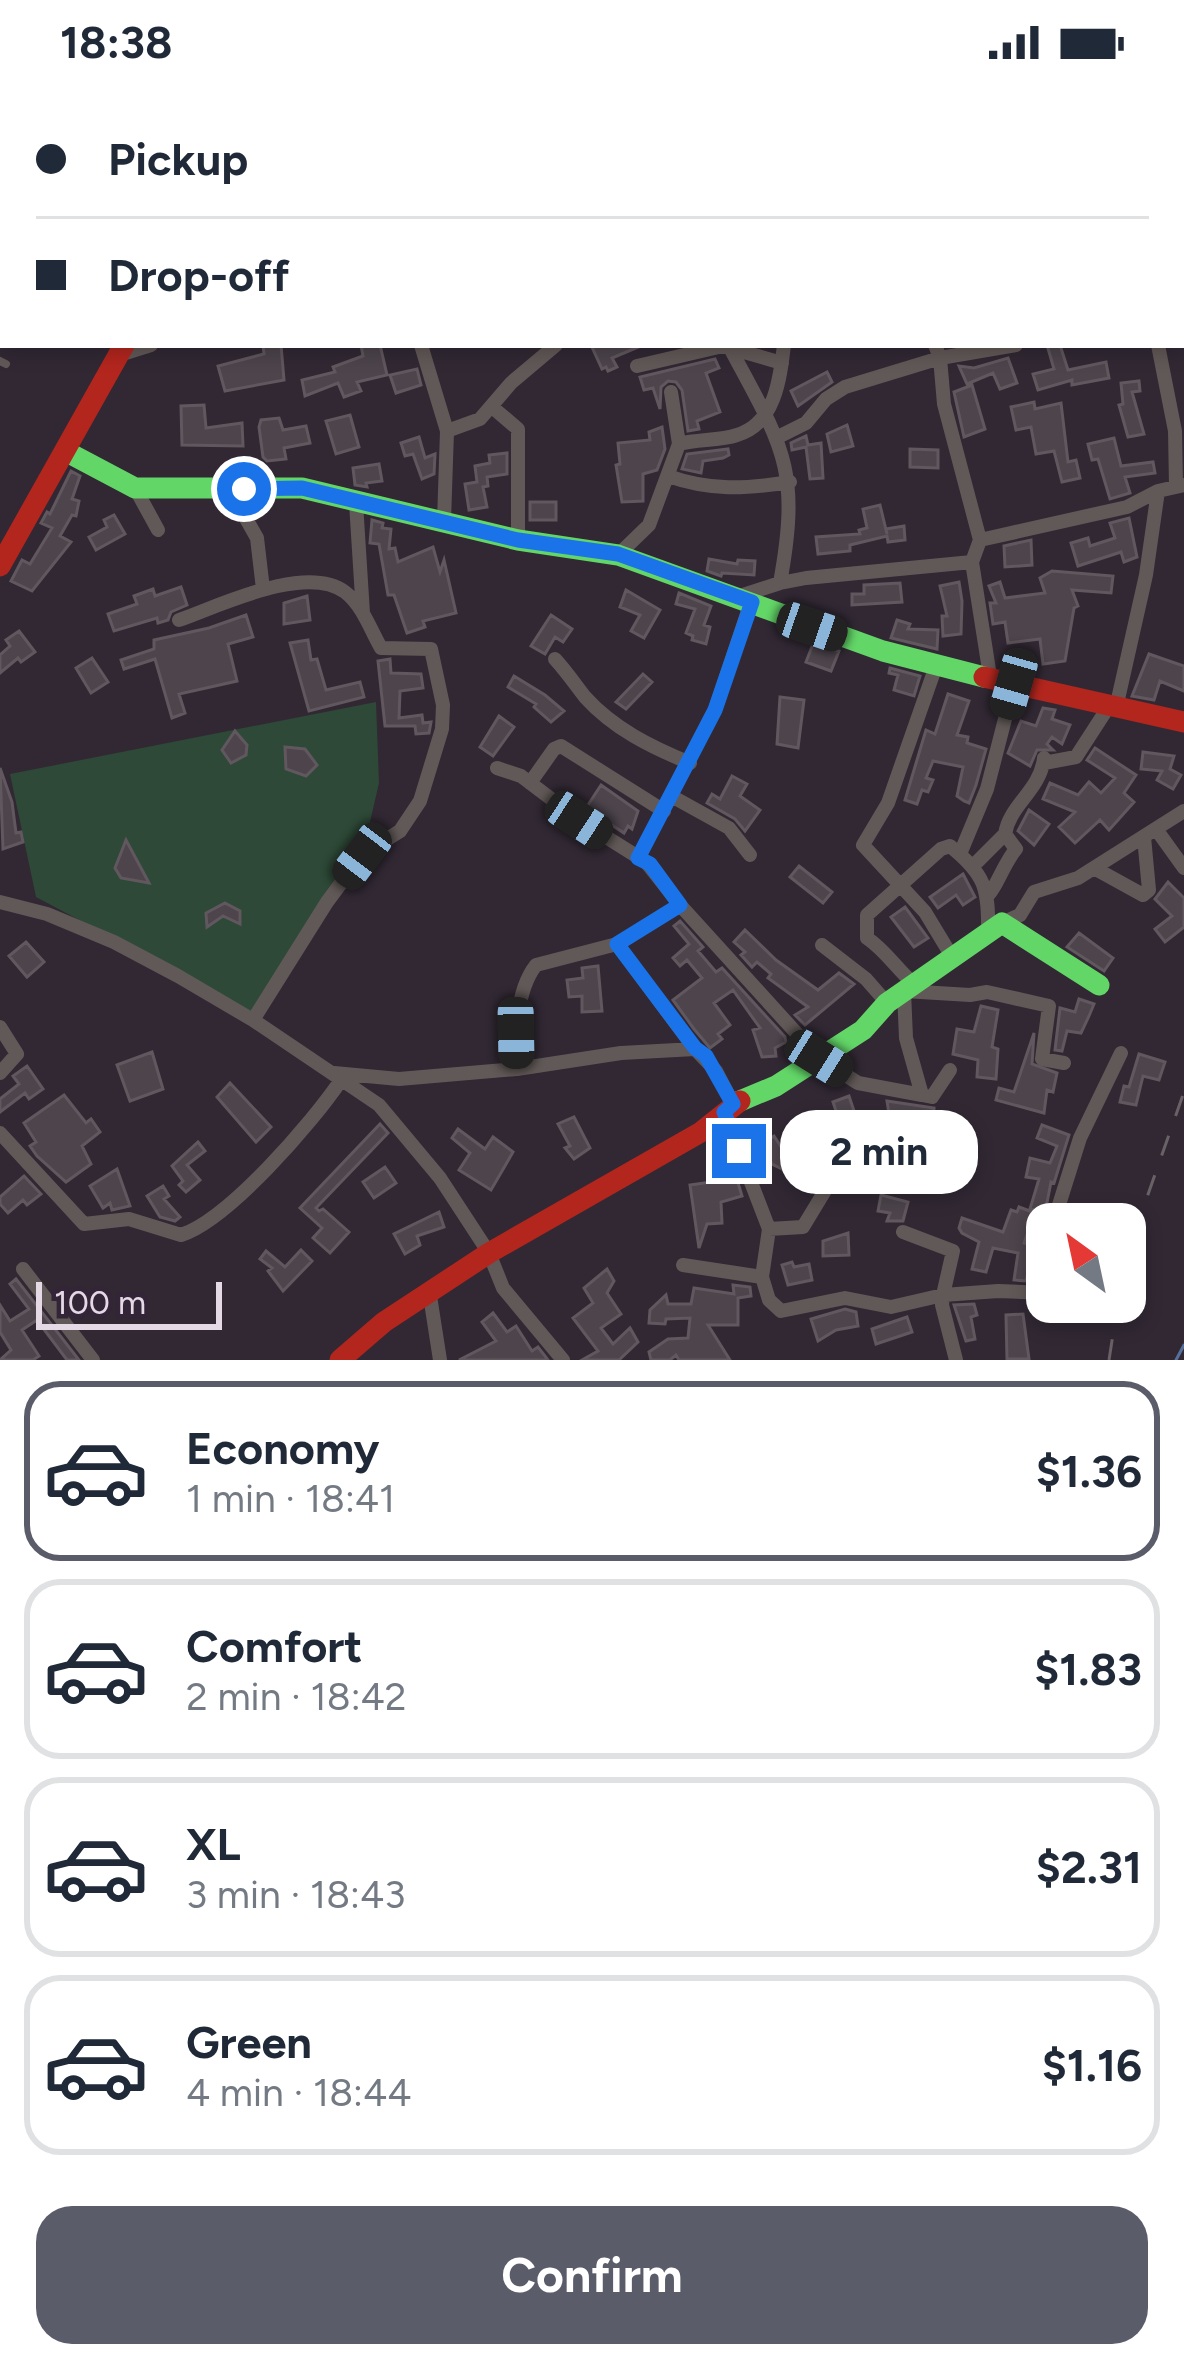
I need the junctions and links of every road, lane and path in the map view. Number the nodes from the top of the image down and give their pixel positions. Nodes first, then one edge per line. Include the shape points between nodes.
1 (422, 348) edge
2 (552, 348) edge
3 (703, 348) edge
4 (730, 348) edge
5 (784, 348) edge
6 (976, 348) edge
7 (1159, 348) edge
8 (121, 350) edge
9 (937, 351) edge
10 (782, 363) junction
11 (637, 366) dead end
12 (671, 392) dead end
13 (492, 407) junction
14 (766, 416) junction
15 (447, 431) junction
16 (778, 437) junction
17 (679, 445) junction
18 (67, 452) junction
19 (668, 476) junction
20 (790, 482) junction
21 (1180, 486) edge
22 (135, 488) junction
23 (221, 488) junction
24 (1158, 491) junction
25 (356, 503) junction
26 (444, 521) junction
27 (158, 530) dead end
28 (518, 540) junction
29 (980, 540) junction
30 (618, 554) junction
31 (972, 562) junction
32 (0, 566) edge
33 (780, 583) junction
34 (263, 589) junction
35 (744, 600) junction
36 (363, 613) junction
37 (179, 620) dead end
38 (555, 659) dead end
39 (937, 663) junction
40 (990, 676) junction
41 (1014, 684) junction
42 (1113, 707) junction
43 (1184, 722) edge
44 (690, 763) junction
45 (496, 768) dead end
46 (530, 783) junction
47 (668, 804) junction
48 (1184, 812) edge
49 (1150, 833) junction
50 (1005, 834) junction
51 (959, 854) junction
52 (750, 855) dead end
53 (638, 858) junction
54 (973, 866) junction
55 (1094, 868) junction
56 (1184, 868) edge
57 (902, 882) junction
58 (989, 894) junction
59 (0, 902) edge
60 (680, 905) junction
61 (995, 928) junction
62 (617, 944) junction
63 (822, 946) dead end
64 (951, 955) junction
65 (1099, 985) dead end
66 (901, 992) junction
67 (254, 1020) junction
68 (0, 1027) edge
69 (695, 1048) junction
70 (1121, 1053) dead end
71 (819, 1058) junction
72 (1064, 1064) dead end
73 (517, 1069) junction
74 (950, 1070) dead end
75 (0, 1073) edge
76 (338, 1076) junction
77 (922, 1095) junction
78 (728, 1108) junction
79 (0, 1133) edge
80 (826, 1189) dead end
81 (1060, 1203) edge
82 (769, 1229) junction
83 (903, 1232) dead end
84 (489, 1253) junction
85 (683, 1265) dead end
86 (23, 1269) dead end
87 (762, 1277) junction
88 (1026, 1293) edge
89 (430, 1295) junction
90 (943, 1295) junction
91 (93, 1360) edge
92 (340, 1360) edge
93 (440, 1360) edge
94 (563, 1360) edge
95 (956, 1360) edge

1 - 15 street
2 - 13 street
3 - 11 street
4 - 10 street
4 - 14 street
5 - 10 street
6 - 9 street
7 - 21 street
8 - 18 street
9 - 16 street via 845,387
9 - 29 street
10 - 14 street
12 - 17 street
13 - 15 street
13 - 28 street via 518,429
14 - 16 street
14 - 17 street via 736,436
15 - 26 street
16 - 20 street
17 - 19 street
18 - 22 street
18 - 32 street
19 - 20 street via 698,487
19 - 30 street via 649,525
20 - 33 street
21 - 24 street
22 - 23 street
22 - 27 street
23 - 25 street via 302,488
23 - 34 street via 230,490 257,538
24 - 29 street via 1127,507
24 - 42 street
25 - 26 street
25 - 36 street
26 - 28 street
28 - 30 street
29 - 31 street
30 - 35 street
31 - 33 street
31 - 40 street
33 - 35 street
34 - 36 street via 334,586
34 - 37 street
35 - 39 street
35 - 44 street via 715,710
36 - 67 street via 381,648 432,650 442,729 428,780 400,831 367,850
38 - 44 street via 614,723
39 - 40 street
39 - 57 street via 888,803 863,843
40 - 41 street
41 - 42 street
41 - 51 street via 987,789
42 - 43 street
42 - 50 street via 1076,757 1044,760 1042,777
44 - 47 street
45 - 46 street
46 - 47 street via 561,746
46 - 53 street
47 - 52 street via 729,828
47 - 53 street
48 - 49 street
49 - 55 street
49 - 55 street via 1143,895
49 - 56 street
50 - 54 street
50 - 58 street via 1016,848
51 - 54 street
51 - 57 street via 941,849
53 - 60 street
54 - 58 street
55 - 61 street via 1034,892 1020,915
57 - 64 street
57 - 66 street via 868,916 868,938 886,951
58 - 61 street
59 - 67 street via 114,942
60 - 62 street
60 - 71 street
61 - 64 street
61 - 65 street
62 - 69 street
62 - 73 street via 531,970 516,1033
63 - 66 street via 866,979
64 - 66 street
66 - 71 street
66 - 72 street via 987,992 1049,1006 1042,1059
66 - 77 street
67 - 76 street
68 - 75 street via 17,1054
69 - 73 street
69 - 78 street via 716,1071
70 - 81 street
71 - 77 street via 858,1083
71 - 78 street
73 - 76 street
74 - 77 street via 932,1097
76 - 79 street via 259,1174 212,1220 182,1234 129,1219 84,1224
76 - 84 street via 386,1113
78 - 82 street
78 - 84 street
80 - 82 street via 803,1227
82 - 87 street
83 - 90 street via 952,1251
84 - 89 street
84 - 94 street via 503,1288
85 - 87 street
86 - 91 street
87 - 90 street via 781,1311 845,1298 891,1307
88 - 90 street
89 - 92 street
89 - 93 street
90 - 95 street

